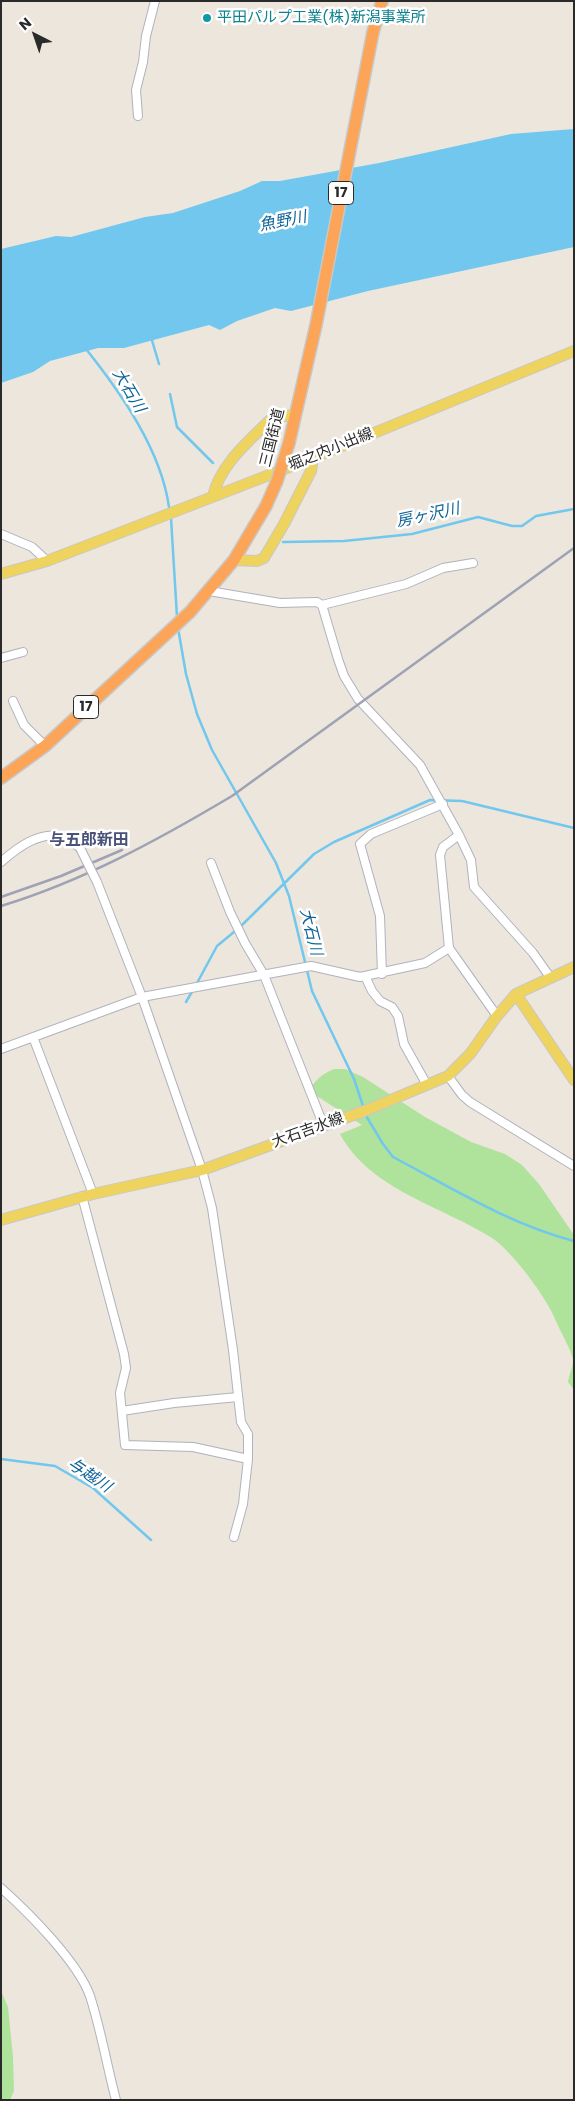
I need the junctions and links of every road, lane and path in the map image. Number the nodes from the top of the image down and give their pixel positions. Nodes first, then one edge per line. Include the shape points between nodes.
1 (155, 1) edge
2 (382, 1) edge
3 (138, 116) dead end
4 (574, 351) edge
5 (294, 415) junction
6 (314, 458) junction
7 (213, 496) junction
8 (1, 534) edge
9 (234, 560) junction
10 (47, 561) junction
11 (473, 563) dead end
12 (1, 574) edge
13 (209, 591) junction
14 (322, 604) junction
15 (23, 652) dead end
16 (1, 658) edge
17 (13, 701) dead end
18 (45, 746) junction
19 (1, 778) edge
20 (443, 804) junction
21 (459, 835) junction
22 (1, 862) edge
23 (211, 863) dead end
24 (450, 948) junction
25 (574, 967) edge
26 (382, 974) junction
27 (264, 975) junction
28 (365, 976) junction
29 (550, 977) junction
30 (516, 994) junction
31 (142, 997) junction
32 (497, 1016) junction
33 (33, 1037) junction
34 (1, 1049) edge
35 (448, 1076) junction
36 (574, 1080) edge
37 (427, 1085) junction
38 (323, 1124) junction
39 (574, 1166) edge
40 (202, 1170) junction
41 (93, 1194) junction
42 (82, 1196) junction
43 (1, 1220) edge
44 (238, 1397) junction
45 (122, 1411) junction
46 (248, 1459) junction
47 (234, 1537) dead end
48 (1, 1888) edge
49 (116, 2100) edge

1 - 3 street via 136,90
2 - 5 highway, 三国街道 / 17 via 367,60 316,325
4 - 6 main road, 堀之内小出線
5 - 7 main road via 276,416 270,420 224,470 216,481
5 - 9 highway, 三国街道 / 17, bridge via 277,482
6 - 7 main road, 堀之内小出線
6 - 9 main road via 284,524 264,558
7 - 10 main road, 堀之内小出線
8 - 10 street via 32,546
9 - 13 highway, 三国街道 / 17
10 - 12 main road, 堀之内小出線
11 - 14 street via 443,568 406,584
13 - 14 street via 280,603
13 - 18 highway, 三国街道 / 17
14 - 20 street via 344,676 358,699 420,765
15 - 16 street
17 - 18 street via 24,725
18 - 19 highway, 三国街道 / 17
20 - 21 street
20 - 26 street via 371,834 360,844 380,916
21 - 24 street via 443,847 440,855
21 - 29 street via 471,860 474,887 533,952
22 - 31 street, bridge via 28,842 45,836 64,837 80,848 97,882
23 - 27 street via 245,944
24 - 26 street via 425,963
24 - 32 street
25 - 29 main road, 大石吉水線
26 - 28 street
27 - 28 street via 311,966
27 - 31 street
27 - 38 street
28 - 37 street via 380,1001 392,1007 398,1016 404,1044
29 - 30 main road, 大石吉水線
30 - 32 main road, 大石吉水線
30 - 36 main road
31 - 33 street
31 - 40 street
32 - 35 main road, 大石吉水線 via 470,1054
33 - 34 street
33 - 41 street
35 - 37 main road, 大石吉水線
35 - 39 street via 470,1102
37 - 38 main road, 大石吉水線
38 - 40 main road, 大石吉水線
40 - 41 main road, 大石吉水線
40 - 44 street via 212,1208
41 - 42 main road, 大石吉水線
42 - 43 main road, 大石吉水線
42 - 45 street via 124,1354 126,1368 120,1393
44 - 45 street
44 - 46 street via 241,1422 248,1434
45 - 46 street via 125,1445 193,1447
46 - 47 street via 243,1504
48 - 49 street via 64,1954 81,1977

